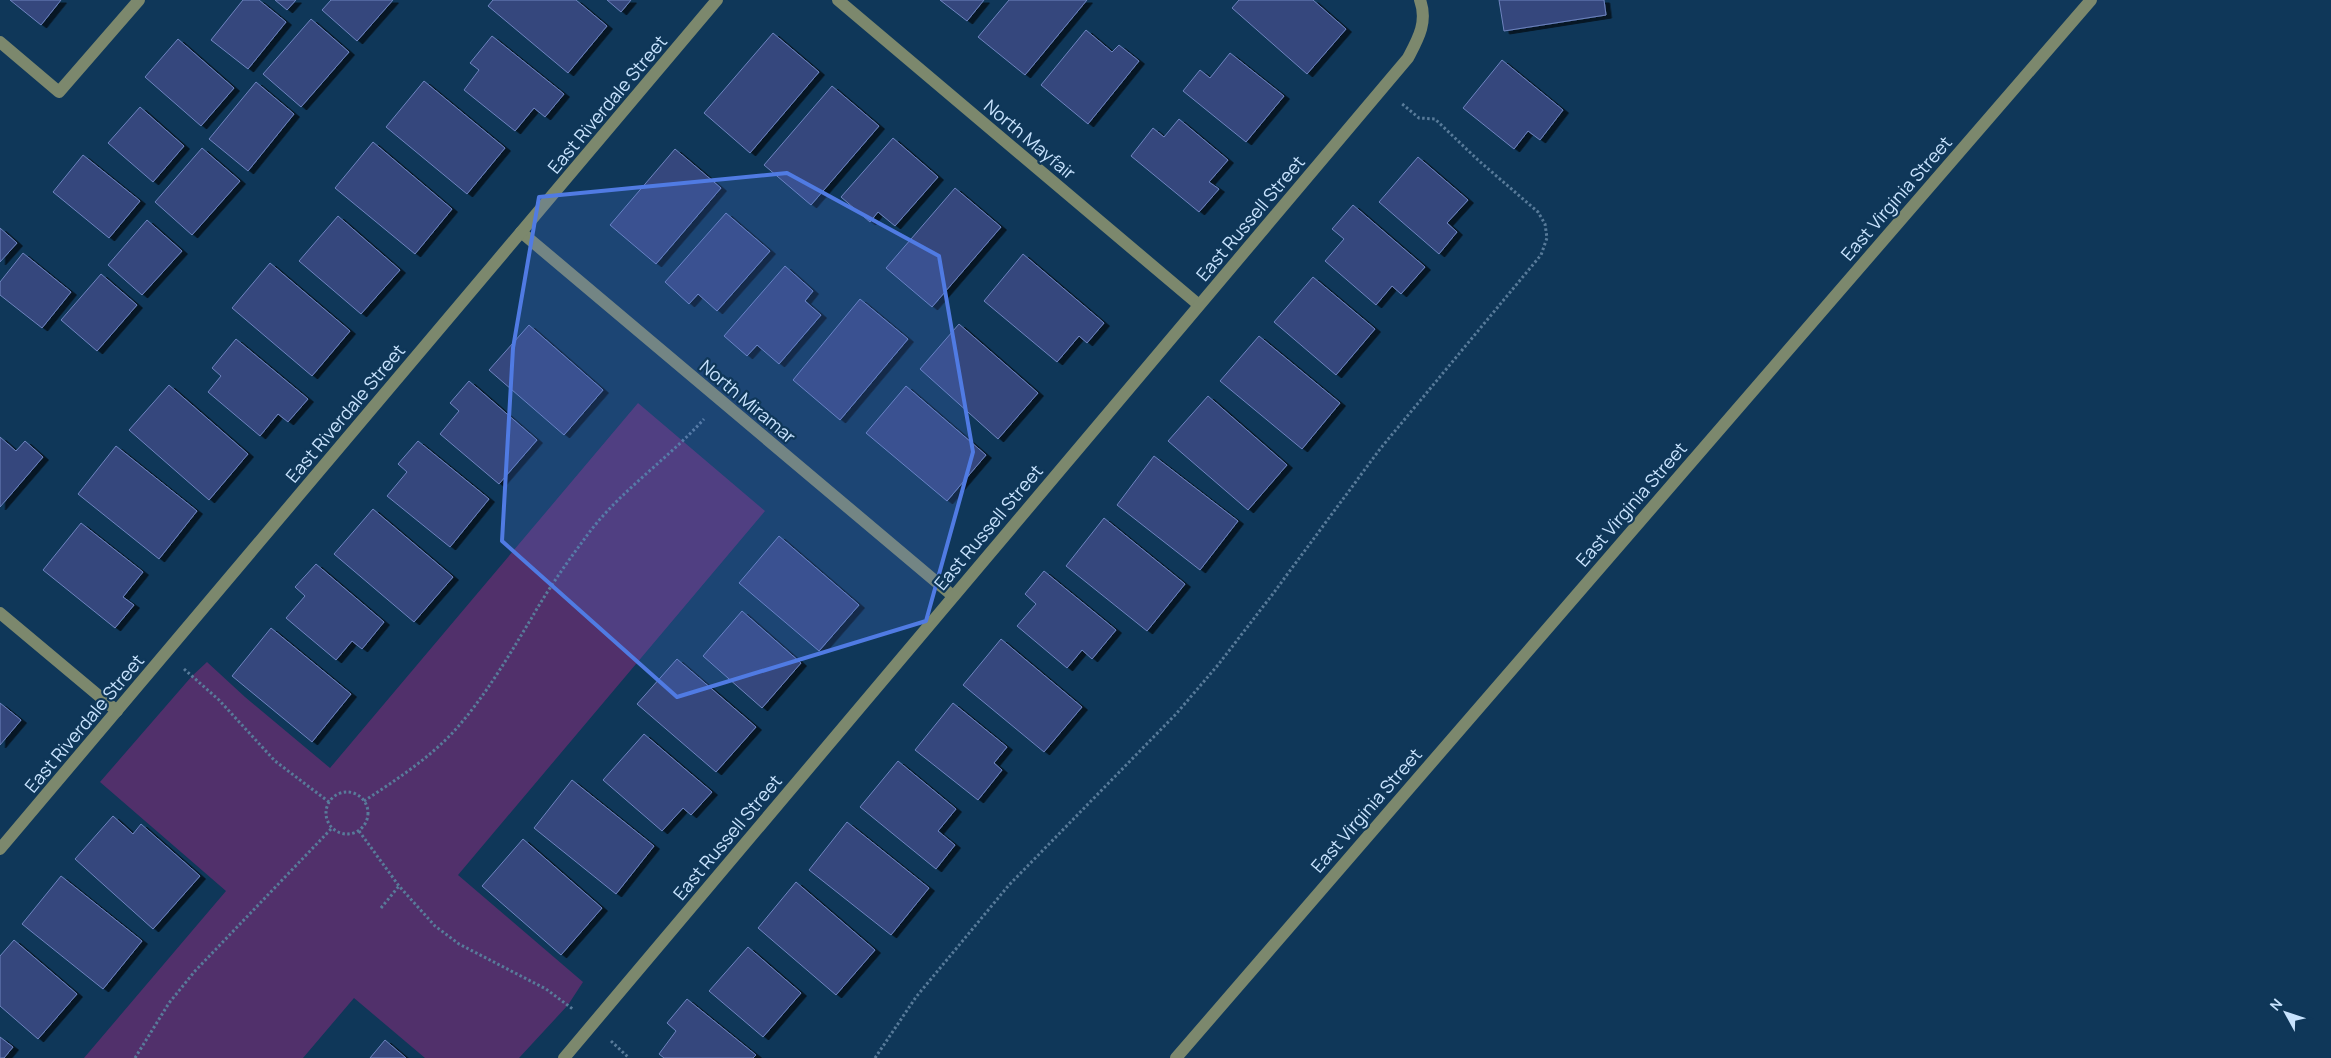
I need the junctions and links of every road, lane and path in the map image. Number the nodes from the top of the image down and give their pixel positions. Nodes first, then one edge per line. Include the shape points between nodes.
1 (139, 0) edge
2 (717, 0) edge
3 (838, 0) edge
4 (2091, 0) edge
5 (1423, 6) edge
6 (0, 42) edge
7 (1383, 88) junction
8 (521, 232) junction
9 (1199, 305) junction
10 (720, 400) junction
11 (953, 596) junction
12 (0, 613) edge
13 (165, 654) junction
14 (117, 711) junction
15 (329, 802) junction
16 (364, 802) junction
17 (332, 828) junction
18 (359, 830) junction
19 (0, 849) edge
20 (399, 886) junction
21 (381, 908) dead end
22 (592, 1025) junction
23 (135, 1058) edge
24 (564, 1058) edge
25 (629, 1058) edge
26 (875, 1058) edge
27 (1176, 1058) edge

1 - 6 street via 59,92
2 - 8 street, East Riverdale Street
3 - 9 street, North Mayfair
4 - 27 street, East Virginia Street
5 - 7 street, East Russell Street via 1419,35 1408,58
7 - 9 street, East Russell Street
7 - 26 path via 1419,118 1435,119 1538,212 1545,224 1547,238 1541,255 1380,449 1218,665 1176,714 1008,885 916,997
8 - 10 street, North Miramar
8 - 13 street, East Riverdale Street
9 - 11 street, East Russell Street
10 - 11 street, North Miramar
10 - 16 path via 684,440 646,472 589,532 536,609 491,684 455,730 430,753
11 - 22 street, East Russell Street
12 - 14 street
13 - 14 street, East Riverdale Street
13 - 15 path via 219,700 275,761
14 - 19 street, East Riverdale Street
15 - 16 path via 346,792 359,796
15 - 17 path via 326,816
16 - 18 path via 368,814
17 - 18 path via 345,834
17 - 23 path via 195,971 164,1010
18 - 20 path
20 - 21 path
20 - 22 path via 423,915 459,944 546,989
22 - 24 street, East Russell Street
22 - 25 path

